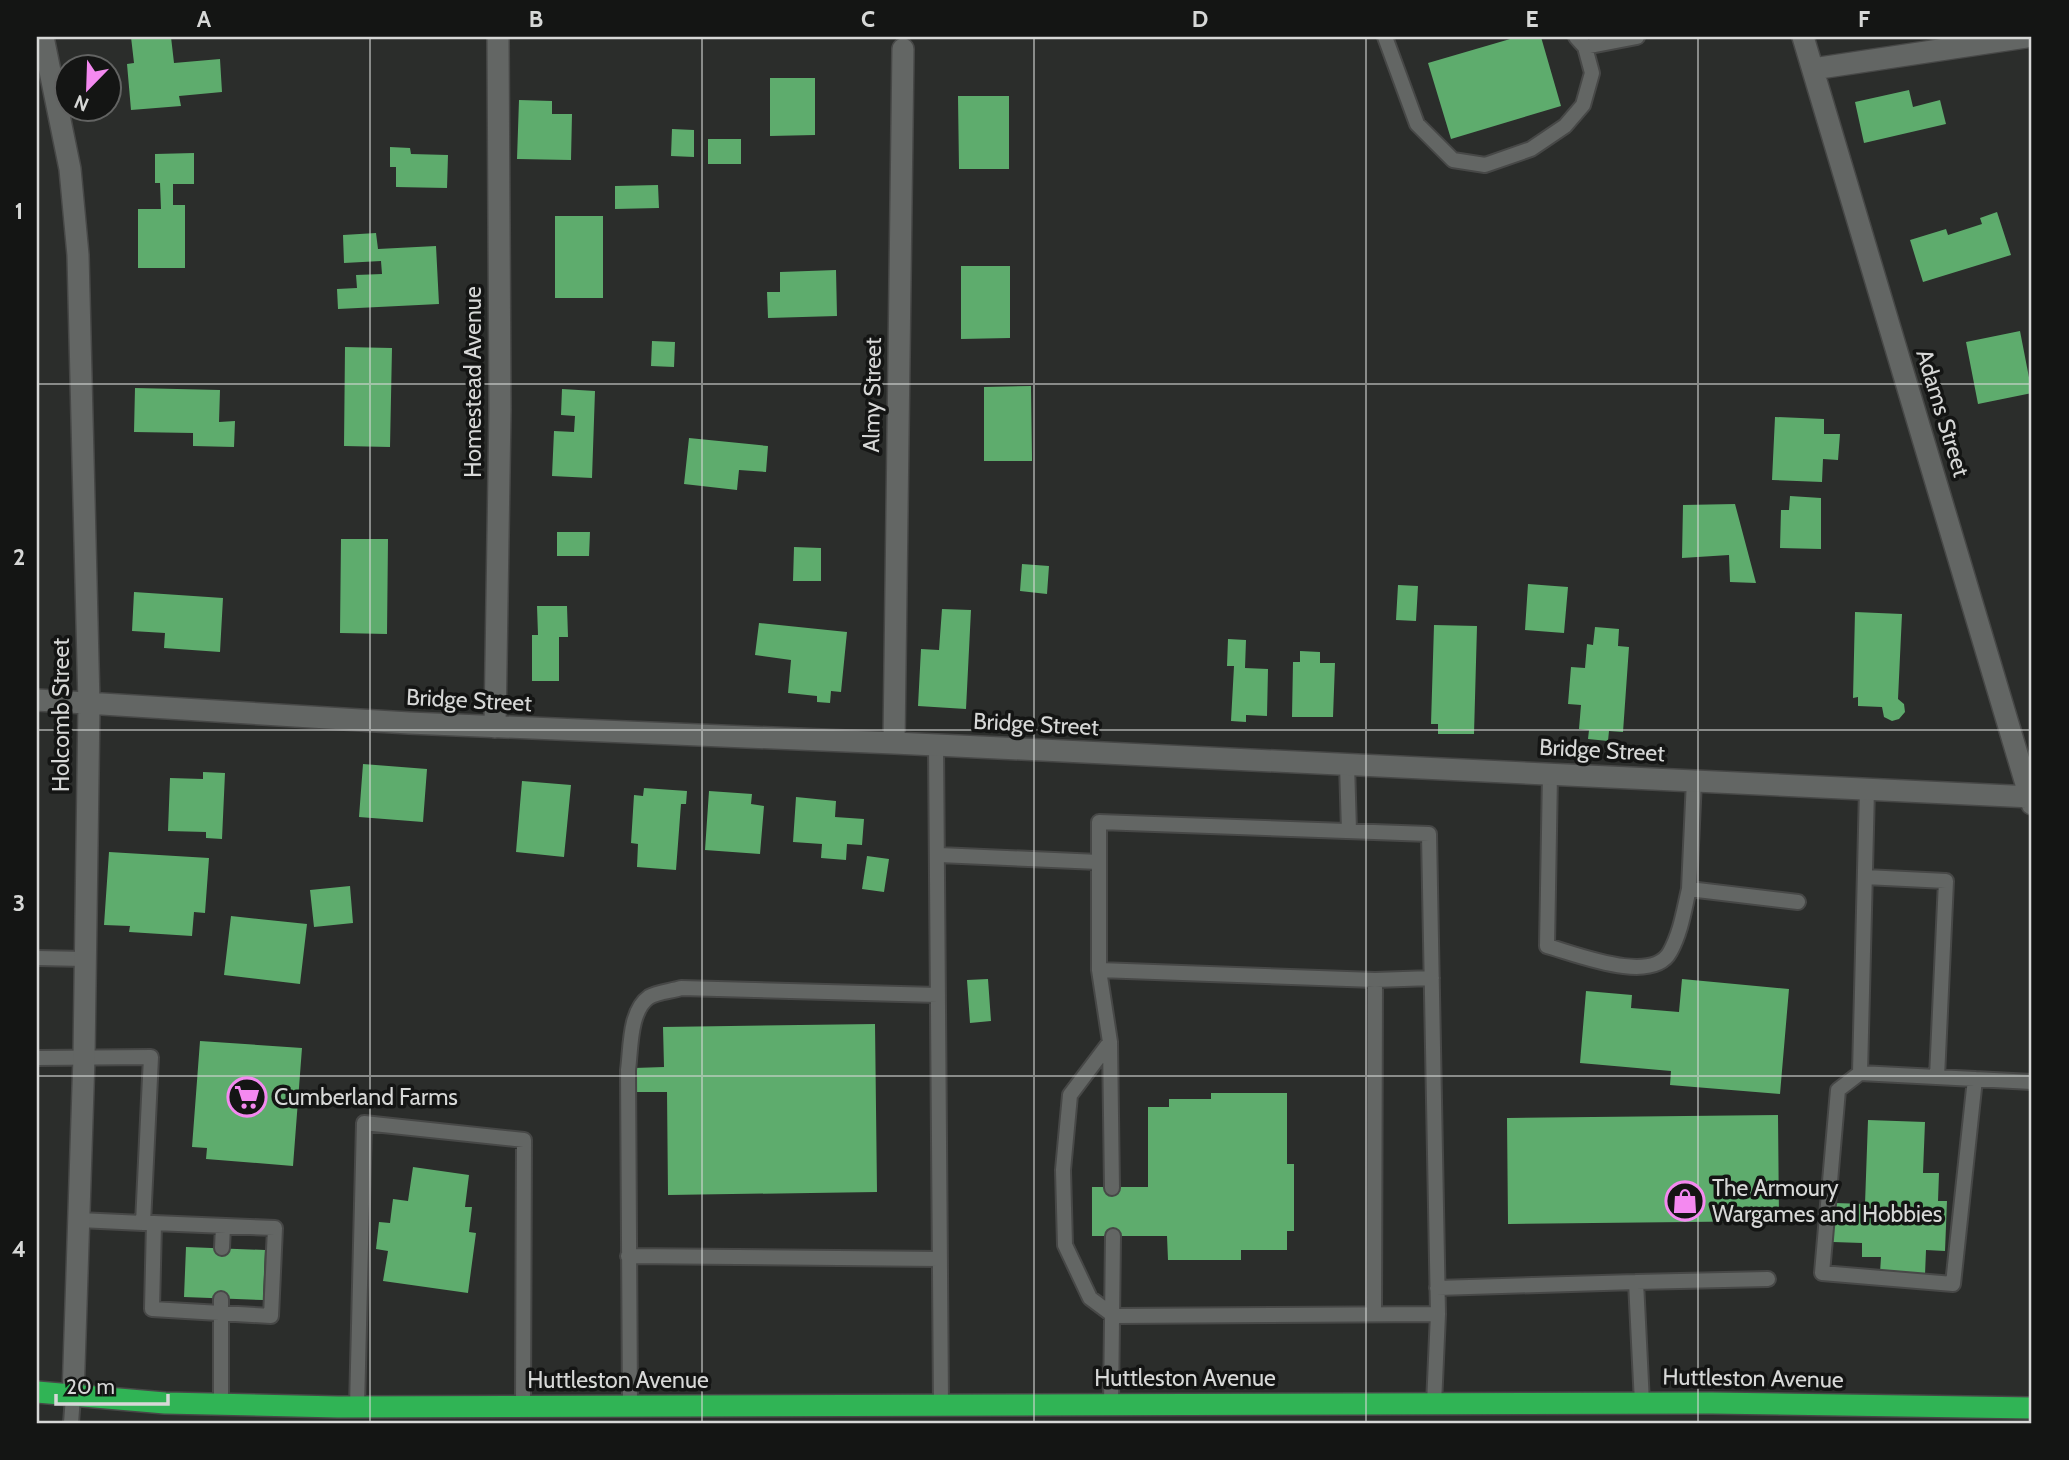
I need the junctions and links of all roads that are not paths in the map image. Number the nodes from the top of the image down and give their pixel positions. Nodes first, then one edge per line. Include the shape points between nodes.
1 (43, 37) edge
2 (498, 37) edge
3 (1385, 37) edge
4 (1637, 37) edge
5 (1803, 37) edge
6 (2026, 37) edge
7 (1581, 42) edge
8 (903, 49) dead end
9 (1812, 69) junction
10 (37, 700) edge
11 (89, 704) junction
12 (495, 727) junction
13 (894, 743) junction
14 (936, 745) junction
15 (1347, 765) junction
16 (1550, 774) junction
17 (1694, 780) junction
18 (1867, 789) junction
19 (2032, 799) edge
20 (1349, 831) junction
21 (939, 855) junction
22 (1099, 862) junction
23 (1865, 877) junction
24 (1689, 888) junction
25 (1798, 902) dead end
26 (37, 958) edge
27 (85, 959) junction
28 (1099, 970) junction
29 (1432, 978) junction
30 (1375, 980) junction
31 (938, 995) junction
32 (1110, 1042) junction
33 (37, 1058) edge
34 (84, 1058) junction
35 (1860, 1073) junction
36 (1937, 1077) junction
37 (1975, 1079) junction
38 (2032, 1082) edge
39 (1112, 1188) dead end
40 (79, 1220) junction
41 (148, 1223) junction
42 (223, 1226) junction
43 (1113, 1236) dead end
44 (222, 1248) dead end
45 (628, 1256) junction
46 (940, 1259) junction
47 (1768, 1279) dead end
48 (1636, 1282) junction
49 (1437, 1288) junction
50 (221, 1306) junction
51 (1374, 1314) junction
52 (1438, 1314) junction
53 (1114, 1316) junction
54 (37, 1392) edge
55 (74, 1397) junction
56 (1643, 1403) junction
57 (1434, 1404) junction
58 (221, 1405) junction
59 (942, 1405) junction
60 (1111, 1405) junction
61 (523, 1406) junction
62 (630, 1406) junction
63 (348, 1407) junction
64 (2032, 1408) edge
65 (482, 1415) edge
66 (71, 1423) edge

1 - 11 street, Holcomb Street via 69,169 78,255
2 - 12 street, Homestead Avenue via 500,409
3 - 7 lane via 1417,124 1453,160 1485,165 1531,149 1565,126 1583,105 1591,73
4 - 7 lane
5 - 9 street, Adams Street
6 - 9 street
8 - 13 street, Almy Street
9 - 19 street, Adams Street
10 - 11 street, Bridge Street
11 - 12 street, Bridge Street
11 - 27 street, Holcomb Street
12 - 13 street, Bridge Street
13 - 14 street, Bridge Street
14 - 15 street, Bridge Street
14 - 21 lane
15 - 16 street, Bridge Street
15 - 20 lane
16 - 17 street, Bridge Street
16 - 24 lane via 1547,946 1623,967 1652,967 1669,954
17 - 18 street, Bridge Street
17 - 24 lane
18 - 19 street, Bridge Street
18 - 23 lane
20 - 22 lane via 1099,822
20 - 29 lane via 1429,834
21 - 22 lane
21 - 31 lane
22 - 28 lane
23 - 35 lane
23 - 36 lane via 1946,881
24 - 25 lane
26 - 27 lane
27 - 34 street, Holcomb Street
28 - 30 lane
28 - 32 lane
29 - 30 lane
29 - 49 lane
30 - 51 lane
31 - 45 lane via 681,988 649,997 639,1010 628,1070
31 - 46 lane
32 - 39 lane
32 - 53 lane via 1070,1095 1063,1170 1065,1245 1090,1298
33 - 34 lane
34 - 40 street, Holcomb Street
34 - 41 lane via 151,1058
35 - 36 lane
35 - 37 lane via 1838,1090 1822,1273 1953,1284
36 - 37 lane
37 - 38 lane
40 - 41 lane
40 - 55 street, Holcomb Street
41 - 42 lane
41 - 50 lane via 152,1309
42 - 44 lane
42 - 50 lane via 275,1228 271,1316
43 - 53 lane
45 - 46 lane
45 - 62 lane
46 - 59 lane
47 - 48 lane
48 - 49 lane
48 - 56 lane
49 - 52 lane
50 - 58 lane
51 - 52 lane
51 - 53 lane
52 - 57 lane
53 - 60 lane
54 - 55 highway, Huttleston Avenue
55 - 58 highway, Huttleston Avenue
55 - 66 lane
56 - 57 highway, Huttleston Avenue
56 - 64 highway, Huttleston Avenue
57 - 60 highway, Huttleston Avenue
58 - 63 highway, Huttleston Avenue
59 - 60 highway, Huttleston Avenue
59 - 62 highway, Huttleston Avenue
61 - 62 highway, Huttleston Avenue
61 - 63 lane via 524,1140 364,1123
61 - 65 highway, Huttleston Avenue
63 - 65 highway, Huttleston Avenue

